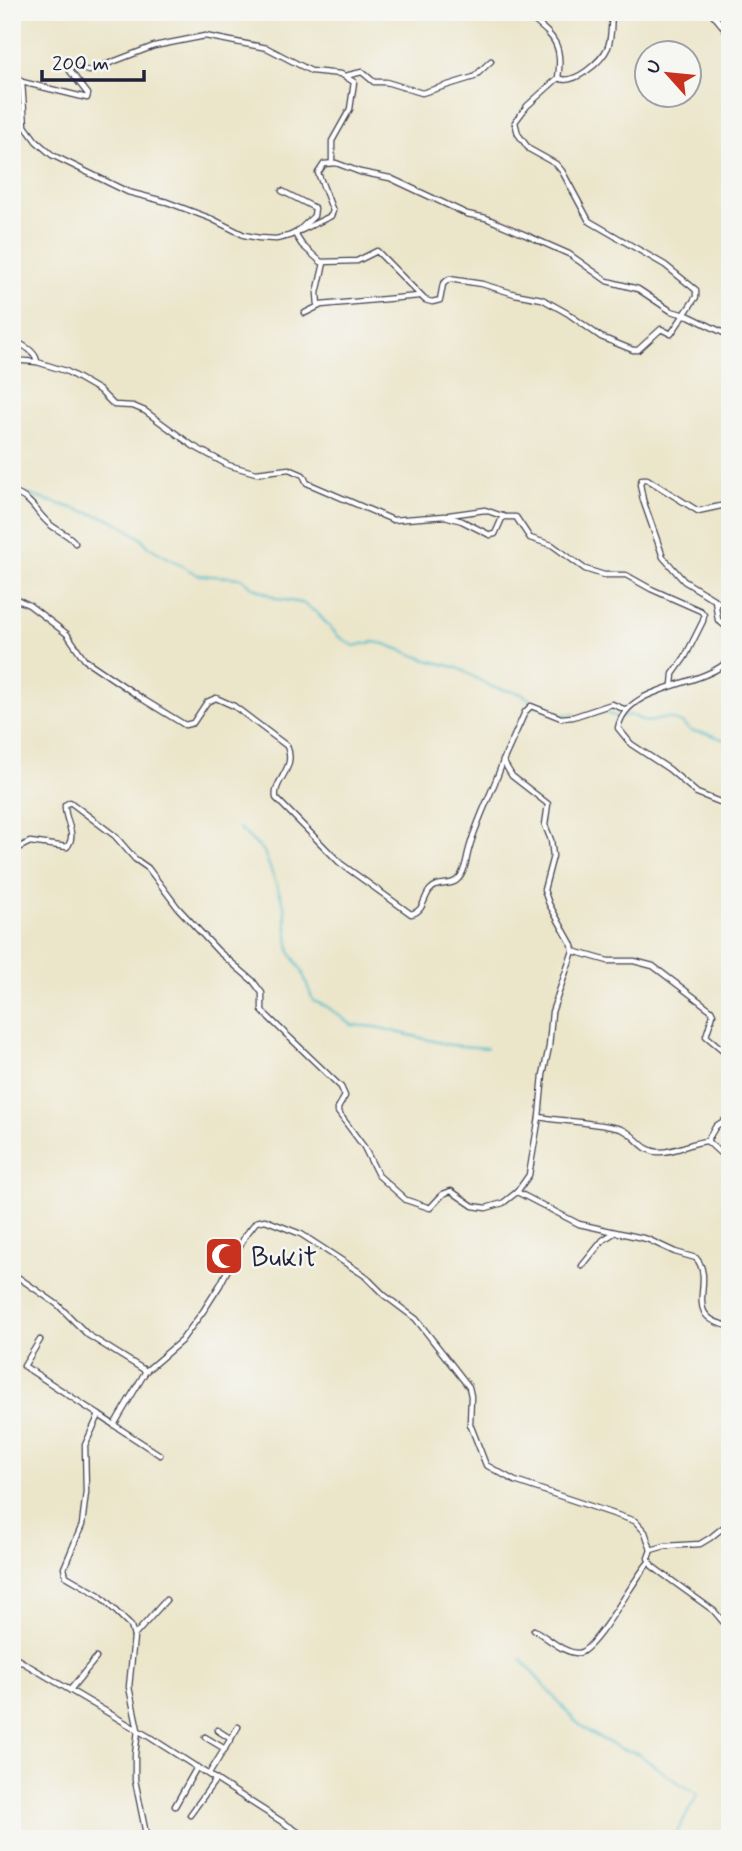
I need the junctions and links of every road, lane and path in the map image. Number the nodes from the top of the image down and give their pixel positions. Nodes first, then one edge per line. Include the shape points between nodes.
1 (524, 12) edge
2 (612, 12) edge
3 (711, 12) edge
4 (730, 35) edge
5 (491, 61) dead end
6 (12, 72) edge
7 (345, 76) junction
8 (558, 78) junction
9 (22, 82) junction
10 (332, 162) junction
11 (282, 191) dead end
12 (295, 234) junction
13 (324, 263) junction
14 (420, 296) junction
15 (318, 306) junction
16 (304, 313) dead end
17 (684, 314) junction
18 (730, 336) edge
19 (12, 339) edge
20 (12, 360) edge
21 (37, 362) junction
22 (12, 492) edge
23 (730, 504) edge
24 (445, 516) junction
25 (503, 516) junction
26 (75, 543) dead end
27 (12, 597) edge
28 (715, 600) junction
29 (730, 608) edge
30 (730, 630) edge
31 (730, 659) edge
32 (672, 685) junction
33 (626, 710) junction
34 (503, 761) junction
35 (730, 806) edge
36 (12, 851) edge
37 (573, 951) junction
38 (730, 1056) edge
39 (539, 1117) junction
40 (730, 1117) edge
41 (707, 1141) junction
42 (730, 1162) edge
43 (517, 1192) junction
44 (614, 1233) junction
45 (582, 1266) dead end
46 (12, 1273) edge
47 (730, 1326) edge
48 (40, 1340) dead end
49 (146, 1371) junction
50 (99, 1415) junction
51 (114, 1425) junction
52 (160, 1455) dead end
53 (730, 1522) edge
54 (651, 1550) junction
55 (649, 1562) junction
56 (166, 1600) dead end
57 (534, 1630) dead end
58 (730, 1630) edge
59 (134, 1637) junction
60 (12, 1656) edge
61 (96, 1658) dead end
62 (70, 1690) junction
63 (238, 1727) dead end
64 (138, 1730) junction
65 (216, 1730) dead end
66 (205, 1737) dead end
67 (231, 1739) junction
68 (225, 1749) junction
69 (197, 1767) junction
70 (209, 1774) junction
71 (216, 1779) junction
72 (175, 1806) dead end
73 (190, 1815) dead end
74 (147, 1839) edge
75 (309, 1839) edge

1 - 8 street via 556,43 561,59
2 - 8 street via 608,45 600,58 572,79
3 - 4 street
5 - 7 street via 474,77 422,93 374,82 362,72
6 - 9 street
7 - 9 street via 311,71 262,47 205,36 154,46 89,71 71,66 87,98
7 - 10 street via 355,87 350,109 332,141
8 - 17 street via 522,112 515,122 518,134 532,152 559,167 589,221 665,265 698,292
9 - 12 street via 27,131 52,155 128,192 199,214 244,235 276,239
10 - 12 street via 318,173 333,214
10 - 17 street via 393,179 528,236 569,254 604,280 638,289 671,311
11 - 12 street via 316,210
12 - 13 street
13 - 14 street via 357,261 377,251
13 - 15 street
14 - 15 street
14 - 17 street via 438,301 445,282 454,279 542,299 601,337 635,351 661,329 671,334
15 - 16 street
17 - 18 street
19 - 21 street via 34,353
20 - 21 street
21 - 24 street via 66,371 99,390 117,407 145,411 193,446 233,467 257,473 289,469 303,475 307,483 396,520
22 - 26 street via 31,500 49,524
23 - 28 street via 698,511 651,481 641,481 663,557 684,581
24 - 25 street via 485,510
24 - 25 street via 491,535
25 - 32 street via 518,518 530,538 548,542 585,569 626,575 702,613 703,621 673,674
27 - 34 street via 67,634 85,660 186,725 216,698 234,706 287,747 290,762 276,798 340,863 411,914 437,884 450,884 462,875 474,830
28 - 29 street
28 - 30 street via 718,620
31 - 32 street via 712,673
32 - 33 street
33 - 34 street via 612,704 561,718 531,706
33 - 35 street via 618,728 626,740 696,793
34 - 37 street via 512,776 548,804 545,825 553,856 544,890
36 - 43 street via 30,842 67,848 73,834 65,805 78,806 148,868 178,908 258,987 264,1014 341,1087 345,1096 338,1112 364,1147 372,1167 390,1186 413,1204 430,1208 449,1191 482,1209 503,1203
37 - 38 street via 653,966 712,1010 706,1036
37 - 39 street via 552,1012
39 - 41 street via 621,1129 655,1152
39 - 43 street via 531,1169
40 - 41 street via 716,1126
41 - 42 street
43 - 44 street via 579,1224
44 - 45 street
44 - 47 street via 648,1238 696,1258 701,1265 705,1315
46 - 49 street via 58,1305 88,1335
48 - 50 street via 24,1366
49 - 51 street
49 - 54 street via 181,1341 213,1297 256,1222 265,1220 289,1228 364,1275 435,1341 470,1390 470,1424 486,1465 514,1481 633,1520 642,1527
50 - 51 street
50 - 59 street via 85,1445 82,1525 64,1568 66,1576 99,1595 127,1620
51 - 52 street
53 - 54 street via 704,1542
54 - 55 street
55 - 57 street via 584,1651 566,1649
55 - 58 street via 714,1611
56 - 59 street
59 - 64 street via 129,1687
60 - 62 street
61 - 62 street
62 - 64 street
63 - 67 street
64 - 69 street
64 - 74 street via 135,1780
65 - 67 street
66 - 68 street
67 - 68 street
68 - 70 street
69 - 70 street
69 - 72 street
70 - 71 street
71 - 73 street
71 - 75 street

